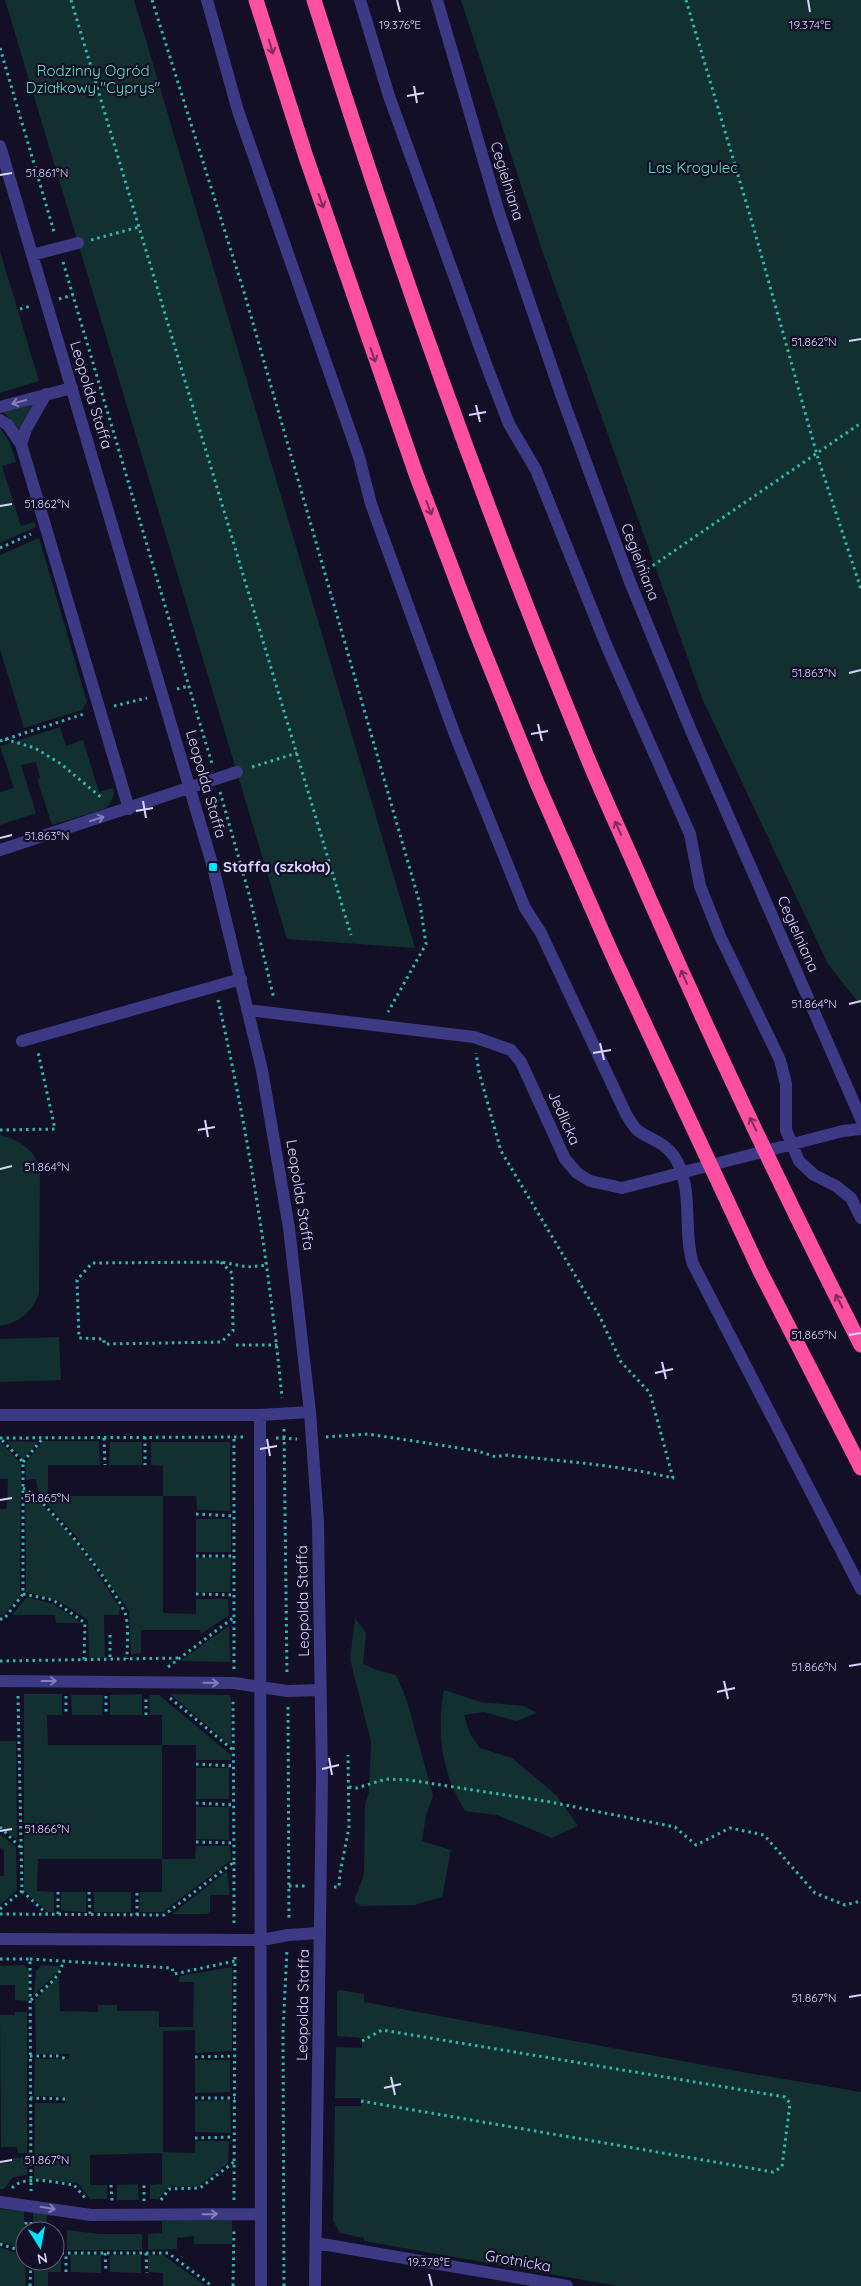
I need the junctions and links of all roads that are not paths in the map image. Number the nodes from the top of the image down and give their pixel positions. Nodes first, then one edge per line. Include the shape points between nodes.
1 (207, 0) edge
2 (256, 0) edge
3 (314, 0) edge
4 (360, 0) edge
5 (437, 0) edge
6 (0, 146) edge
7 (78, 243) road end
8 (32, 255) junction
9 (72, 388) junction
10 (46, 394) junction
11 (0, 406) edge
12 (0, 420) edge
13 (21, 444) junction
14 (237, 772) road end
15 (190, 786) junction
16 (124, 811) junction
17 (0, 850) edge
18 (241, 979) junction
19 (248, 1010) junction
20 (22, 1041) dead end
21 (861, 1118) edge
22 (861, 1129) edge
23 (861, 1218) edge
24 (861, 1345) edge
25 (310, 1412) junction
26 (260, 1414) junction
27 (0, 1415) edge
28 (861, 1468) edge
29 (861, 1589) edge
30 (0, 1681) edge
31 (261, 1686) junction
32 (321, 1690) junction
33 (320, 1933) junction
34 (0, 1939) edge
35 (262, 1940) junction
36 (2, 2197) edge
37 (261, 2214) junction
38 (316, 2243) junction
39 (261, 2286) edge
40 (315, 2286) edge
41 (567, 2286) edge

1 - 29 street via 238,111 359,457 371,504 455,735 525,908 541,933 626,1114 638,1132 659,1141 673,1155 682,1173 687,1193 688,1248 693,1264
2 -> 28 highway via 306,157 416,474 538,784 612,954 758,1269
24 -> 3 highway via 695,1003 582,744 412,300
4 - 23 street via 389,96 509,424 536,470 607,647 690,834 700,886 720,936 780,1060 786,1084 786,1130 792,1145 799,1160 814,1176 836,1186 851,1198
5 - 21 street, Cegielniana via 499,213 630,582 692,734
6 - 8 street, Leopolda Staffa
7 - 8 street
8 - 9 street, Leopolda Staffa
9 - 10 street
9 - 15 street, Leopolda Staffa
10 -> 11 street
10 - 13 street
12 - 13 street via 8,425
13 - 16 street
14 - 15 street
15 - 16 street
15 - 18 street, Leopolda Staffa
17 -> 16 street
18 - 19 street, Leopolda Staffa
18 - 20 street
19 - 22 street, Jedlicka via 474,1037 511,1050 521,1062 565,1159 590,1181 622,1188
19 - 25 street, Leopolda Staffa via 284,1196
25 - 26 street
25 - 32 street, Leopolda Staffa via 318,1523
26 - 27 street
26 - 31 street
30 -> 31 street
31 - 32 street
31 - 35 street
32 - 33 street, Leopolda Staffa
33 - 35 street via 288,1934
33 - 38 street, Leopolda Staffa
34 - 35 street
35 - 37 street
36 -> 37 street via 31,2206 91,2214
37 - 39 street
38 - 40 street, Leopolda Staffa
38 - 41 street, Grotnicka

